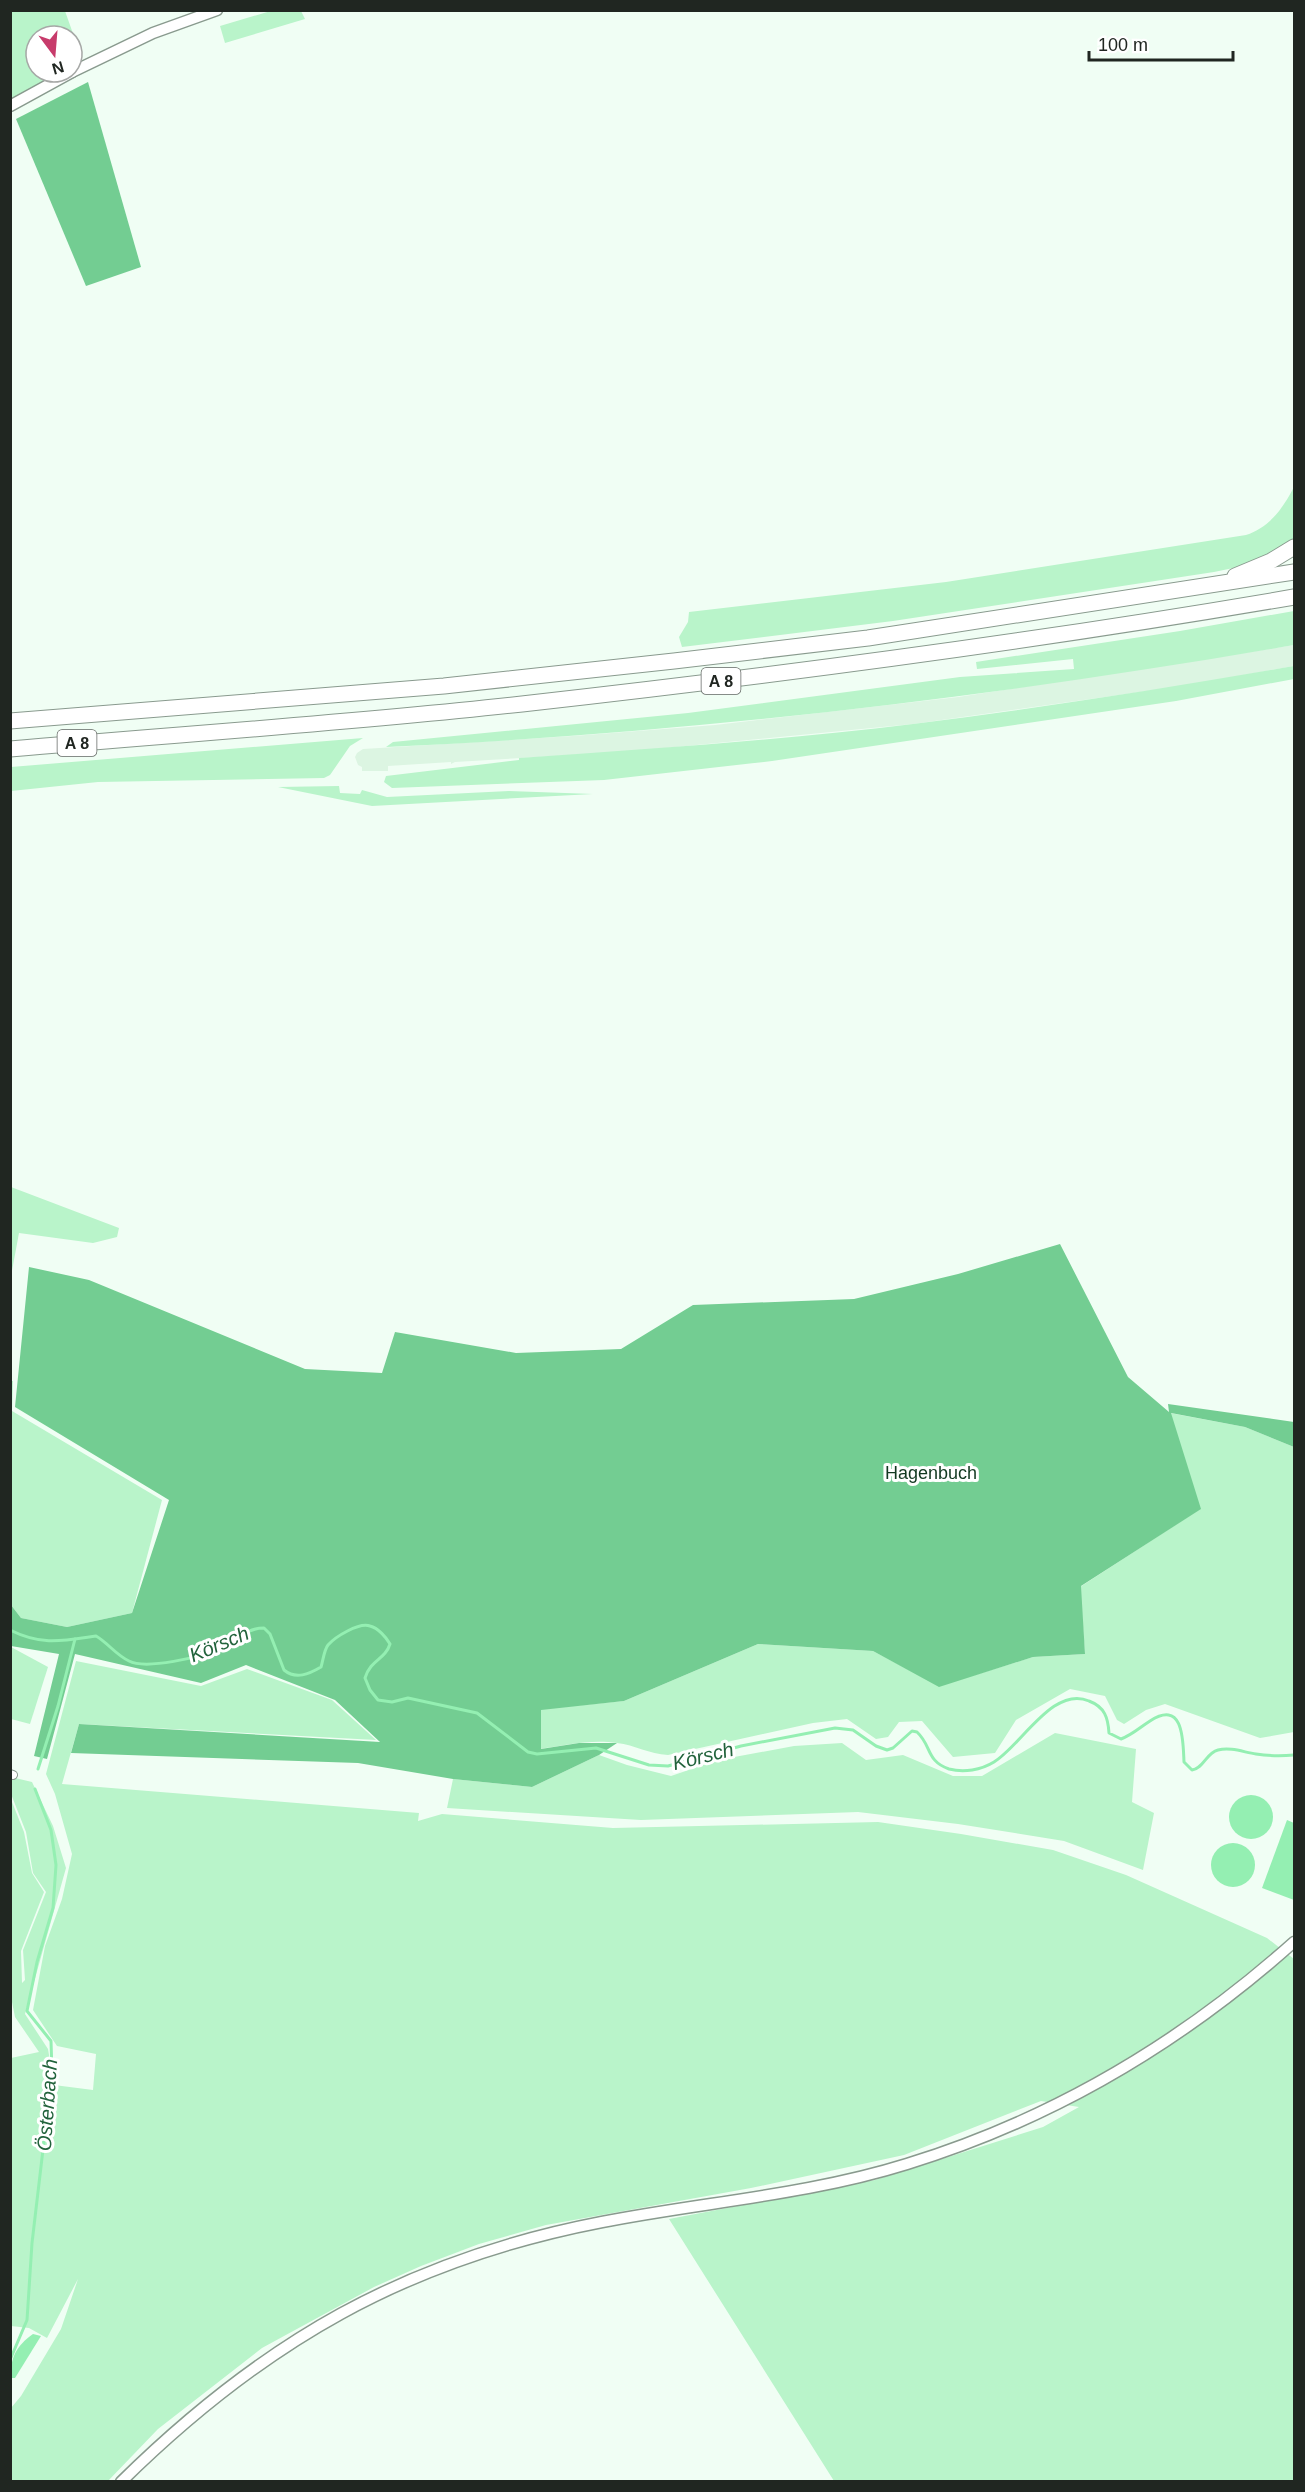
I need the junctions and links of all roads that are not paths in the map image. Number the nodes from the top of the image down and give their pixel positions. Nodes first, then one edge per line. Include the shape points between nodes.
1 (217, 10) edge
2 (84, 66) edge
3 (50, 84) edge
4 (10, 106) edge
5 (1294, 547) edge
6 (1294, 572) edge
7 (1210, 586) junction
8 (1294, 597) edge
9 (10, 721) edge
10 (10, 749) edge
11 (1294, 1942) edge
12 (121, 2481) edge

1 - 2 main road via 153,33
3 - 4 main road
5 - 7 highway
6 - 7 highway, A 8
7 - 9 highway, A 8 via 868,638 575,672
8 - 10 highway, A 8 via 782,674 520,704
11 - 12 main road via 1228,1999 1149,2054 1060,2104 944,2152 789,2192 551,2232 421,2275 334,2316 256,2366 182,2424

